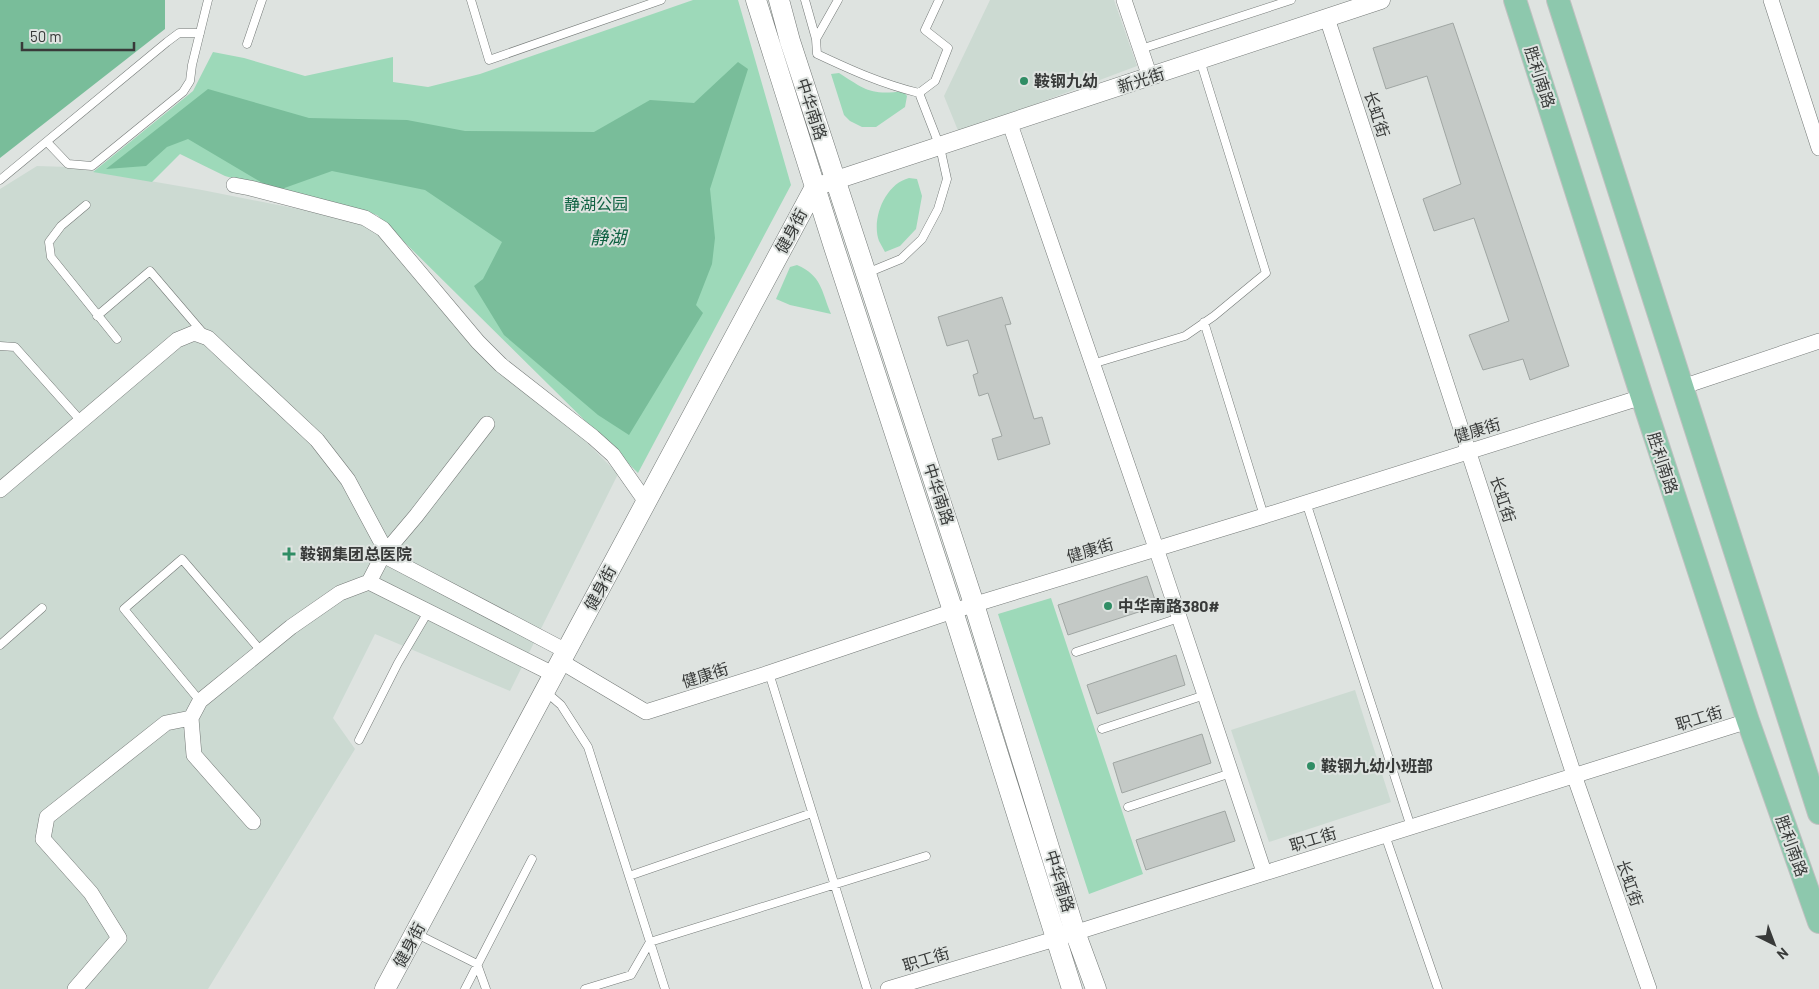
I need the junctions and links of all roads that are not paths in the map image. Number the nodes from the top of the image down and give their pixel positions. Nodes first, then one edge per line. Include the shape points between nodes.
1 (208, 0) edge
2 (262, 0) edge
3 (471, 0) edge
4 (661, 0) edge
5 (756, 0) edge
6 (779, 0) edge
7 (805, 0) edge
8 (838, 0) edge
9 (939, 0) edge
10 (1124, 0) edge
11 (1291, 0) edge
12 (1382, 0) edge
13 (1516, 0) edge
14 (1558, 0) edge
15 (1771, 0) edge
16 (1327, 18) junction
17 (200, 33) junction
18 (816, 39) junction
19 (247, 44) dead end
20 (1141, 49) junction
21 (1200, 60) junction
22 (1150, 77) junction
23 (919, 93) junction
24 (1010, 124) junction
25 (47, 142) junction
26 (940, 147) junction
27 (1819, 148) edge
28 (0, 180) edge
29 (835, 181) junction
30 (234, 185) dead end
31 (815, 187) junction
32 (86, 205) dead end
33 (866, 274) junction
34 (98, 316) junction
35 (1204, 322) junction
36 (208, 338) junction
37 (117, 339) dead end
38 (1819, 341) edge
39 (0, 346) edge
40 (1092, 364) junction
41 (1682, 387) junction
42 (1642, 397) junction
43 (80, 422) junction
44 (487, 424) dead end
45 (1469, 451) junction
46 (0, 490) edge
47 (646, 502) junction
48 (1306, 502) junction
49 (1264, 516) junction
50 (1156, 548) junction
51 (384, 553) junction
52 (369, 582) junction
53 (974, 604) junction
54 (42, 608) dead end
55 (953, 610) junction
56 (428, 612) junction
57 (1179, 618) junction
58 (0, 645) edge
59 (261, 651) junction
60 (1076, 652) dead end
61 (556, 669) junction
62 (769, 674) junction
63 (1205, 695) junction
64 (200, 701) junction
65 (191, 718) junction
66 (1748, 721) junction
67 (1102, 729) dead end
68 (359, 740) dead end
69 (1231, 773) junction
70 (1574, 775) junction
71 (1128, 806) dead end
72 (1819, 812) edge
73 (812, 813) junction
74 (253, 822) dead end
75 (1411, 827) junction
76 (1385, 835) junction
77 (926, 856) dead end
78 (532, 859) dead end
79 (1264, 872) junction
80 (629, 876) junction
81 (835, 884) junction
82 (1819, 922) edge
83 (1075, 932) junction
84 (415, 933) junction
85 (1055, 939) junction
86 (650, 942) junction
87 (477, 964) junction
88 (921, 984) edge
89 (75, 989) edge
90 (385, 989) edge
91 (465, 989) edge
92 (486, 989) edge
93 (585, 989) edge
94 (664, 989) edge
95 (867, 989) edge
96 (888, 989) edge
97 (1072, 989) edge
98 (1096, 989) edge
99 (1438, 989) edge
100 (1649, 989) edge

1 - 17 lane
2 - 19 lane
3 - 4 lane via 490,60
5 - 31 main road, 中华南路
6 - 29 main road, 中华南路
7 - 18 lane
8 - 18 lane
9 - 23 lane via 925,30 948,48 935,81
10 - 20 street
11 - 20 lane
12 - 16 street, 新光街
13 - 42 main road, 胜利南路
14 - 41 main road
15 - 27 street
16 - 21 street, 新光街
16 - 45 street, 长虹街
17 - 25 lane via 179,33
17 - 25 lane via 190,81 183,92 92,166 68,164
18 - 23 lane via 817,54 888,85
20 - 22 street
21 - 22 street, 新光街
21 - 35 lane via 1266,273
22 - 24 street, 新光街
23 - 26 lane
24 - 26 street, 新光街
24 - 40 street
25 - 28 lane
26 - 29 street, 新光街
26 - 33 lane via 947,179 938,209 922,239 901,260
29 - 31 street, 新光街
29 - 33 main road, 中华南路
30 - 47 street via 365,218 382,229 478,342 501,365 613,455
31 - 47 main road, 健身街
31 - 55 main road, 中华南路
32 - 34 lane via 61,226 49,242 51,257
33 - 53 main road, 中华南路
34 - 36 lane via 150,271
34 - 37 lane
35 - 40 lane via 1185,336
35 - 49 lane
36 - 43 street via 194,333 177,340
36 - 51 street via 317,440 348,480
38 - 41 street
39 - 43 lane via 15,347
40 - 50 street
41 - 72 main road
42 - 45 street, 健康街
42 - 66 main road, 胜利南路
43 - 46 street
44 - 51 street
45 - 48 street, 健康街
45 - 70 street, 长虹街
47 - 61 main road, 健身街
48 - 49 street, 健康街
48 - 75 lane
49 - 50 street, 健康街
50 - 53 street, 健康街
50 - 57 street
51 - 52 street
51 - 61 street
52 - 56 street
52 - 59 street via 340,594
53 - 55 street, 健康街
53 - 83 main road, 中华南路
54 - 58 lane
55 - 62 street, 健康街
55 - 85 main road, 中华南路
56 - 61 street
56 - 68 lane
57 - 60 lane
57 - 63 street
59 - 64 street
59 - 64 lane via 182,558 124,609
61 - 62 street, 健康街 via 646,712
61 - 80 lane via 561,704 588,747
61 - 84 main road, 健身街
62 - 73 lane
63 - 67 lane
63 - 69 street
64 - 65 street
65 - 74 street via 194,755
65 - 89 street via 166,723 48,818 42,839 91,893 119,938
66 - 70 street, 职工街
66 - 82 main road, 胜利南路
69 - 71 lane
69 - 79 street
70 - 75 street, 职工街
70 - 100 street, 长虹街
73 - 80 lane
73 - 81 lane
75 - 76 street, 职工街
76 - 79 street, 职工街
76 - 99 lane
77 - 81 lane
78 - 87 lane
79 - 83 street, 职工街
80 - 86 lane
81 - 86 lane
81 - 95 lane
83 - 85 street, 职工街
83 - 98 main road, 中华南路
84 - 87 lane
84 - 90 main road, 健身街
85 - 88 street, 职工街
85 - 97 main road, 中华南路
86 - 93 lane via 631,975
86 - 94 lane
87 - 91 lane
87 - 92 lane
88 - 96 street, 职工街

